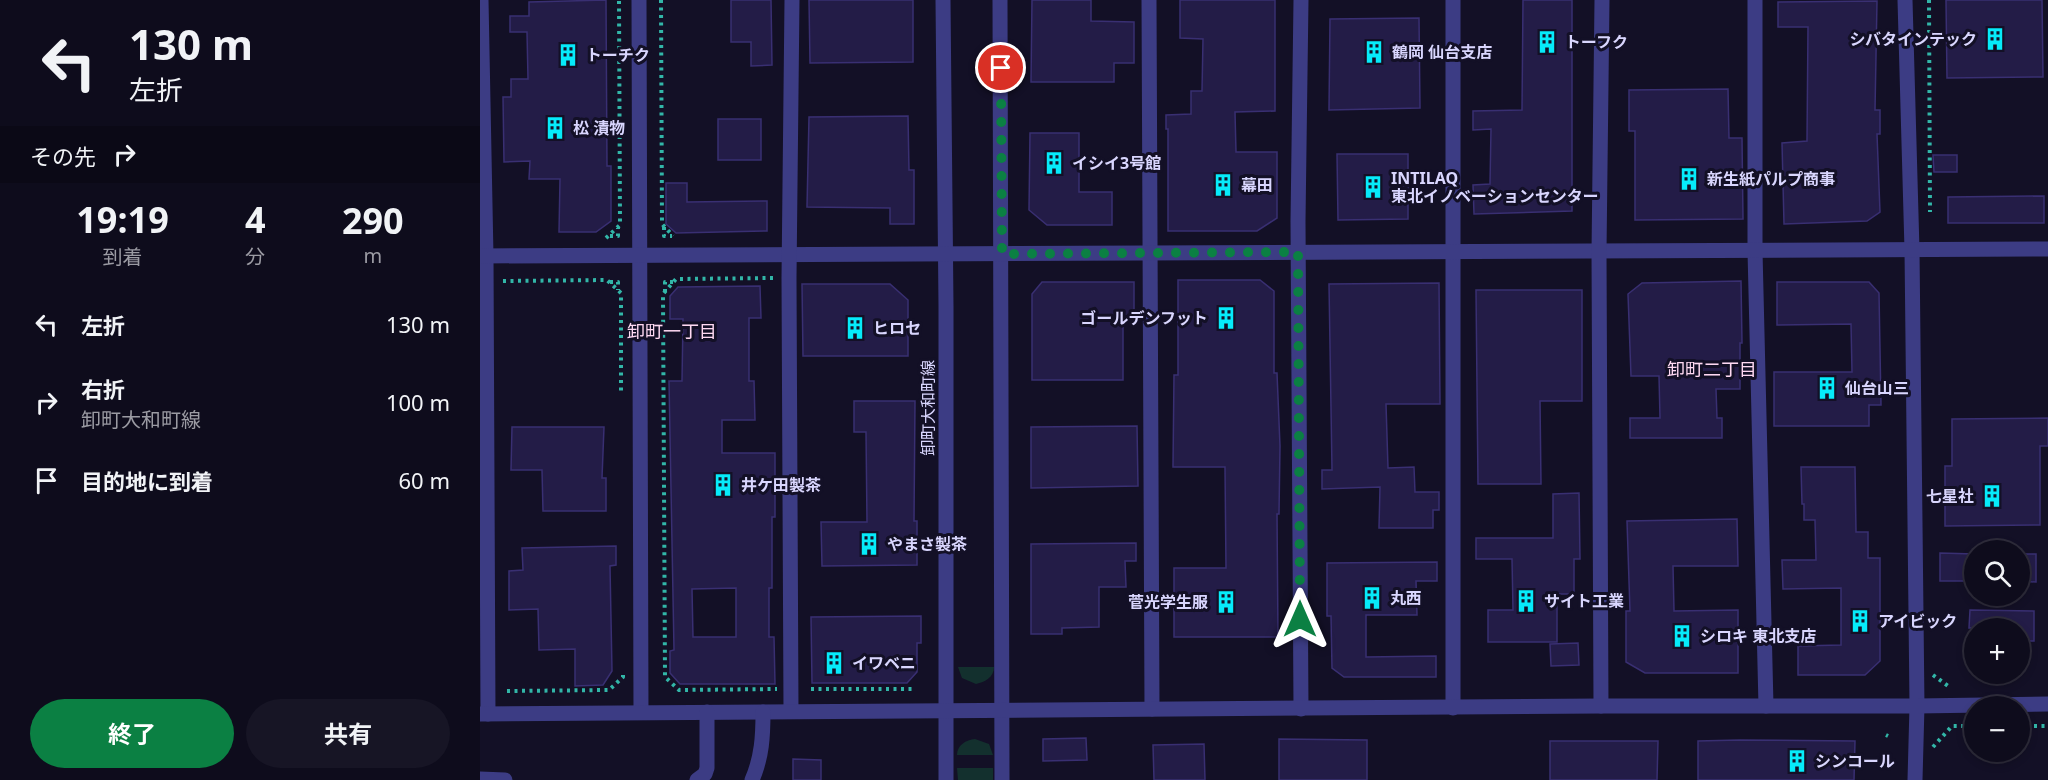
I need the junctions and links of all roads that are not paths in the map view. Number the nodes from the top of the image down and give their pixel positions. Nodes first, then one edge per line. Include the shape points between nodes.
1 (481, 0) edge
2 (639, 0) edge
3 (792, 0) edge
4 (943, 0) edge
5 (1000, 0) edge
6 (1149, 0) edge
7 (1301, 0) edge
8 (1453, 0) edge
9 (1602, 0) edge
10 (1755, 0) edge
11 (1905, 0) edge
12 (2048, 249) edge
13 (1912, 250) junction
14 (1755, 251) junction
15 (1298, 252) junction
16 (1453, 252) junction
17 (1599, 252) junction
18 (1150, 253) junction
19 (946, 254) junction
20 (1002, 254) junction
21 (639, 255) junction
22 (789, 255) junction
23 (483, 256) edge
24 (2048, 704) edge
25 (1601, 706) junction
26 (1766, 706) junction
27 (1917, 706) junction
28 (1453, 708) junction
29 (1152, 709) junction
30 (1301, 709) junction
31 (946, 710) junction
32 (1002, 710) junction
33 (791, 711) junction
34 (641, 712) junction
35 (707, 712) junction
36 (763, 712) junction
37 (484, 714) edge
38 (480, 779) edge
39 (505, 780) edge
40 (698, 780) edge
41 (752, 780) edge
42 (946, 780) edge
43 (1002, 780) edge
44 (1915, 780) edge

1 - 23 street
2 - 21 street
3 - 22 street
4 - 19 street, 卸町大和町線
5 - 20 street
6 - 18 street
7 - 15 street
8 - 16 street
9 - 17 street
10 - 14 street
11 - 13 street
12 - 13 street
13 - 14 street
13 - 27 street
14 - 17 street
14 - 26 street
15 - 16 street
15 - 18 street
15 - 30 street
16 - 17 street
16 - 28 street
17 - 25 street
18 - 20 street
18 - 29 street
19 - 20 street
19 - 22 street
19 - 31 street, 卸町大和町線
20 - 32 street
21 - 22 street
21 - 23 street
21 - 34 street
22 - 33 street
23 - 37 street
24 - 27 street
25 - 26 street
25 - 28 street
26 - 27 street
27 - 44 street
28 - 30 street
29 - 30 street
29 - 32 street
31 - 32 street
31 - 33 street
31 - 42 street, 卸町大和町線
32 - 43 street
33 - 36 street
34 - 35 street
34 - 37 street
35 - 36 street
35 - 40 street via 707,768
36 - 41 street via 763,745
38 - 39 street

